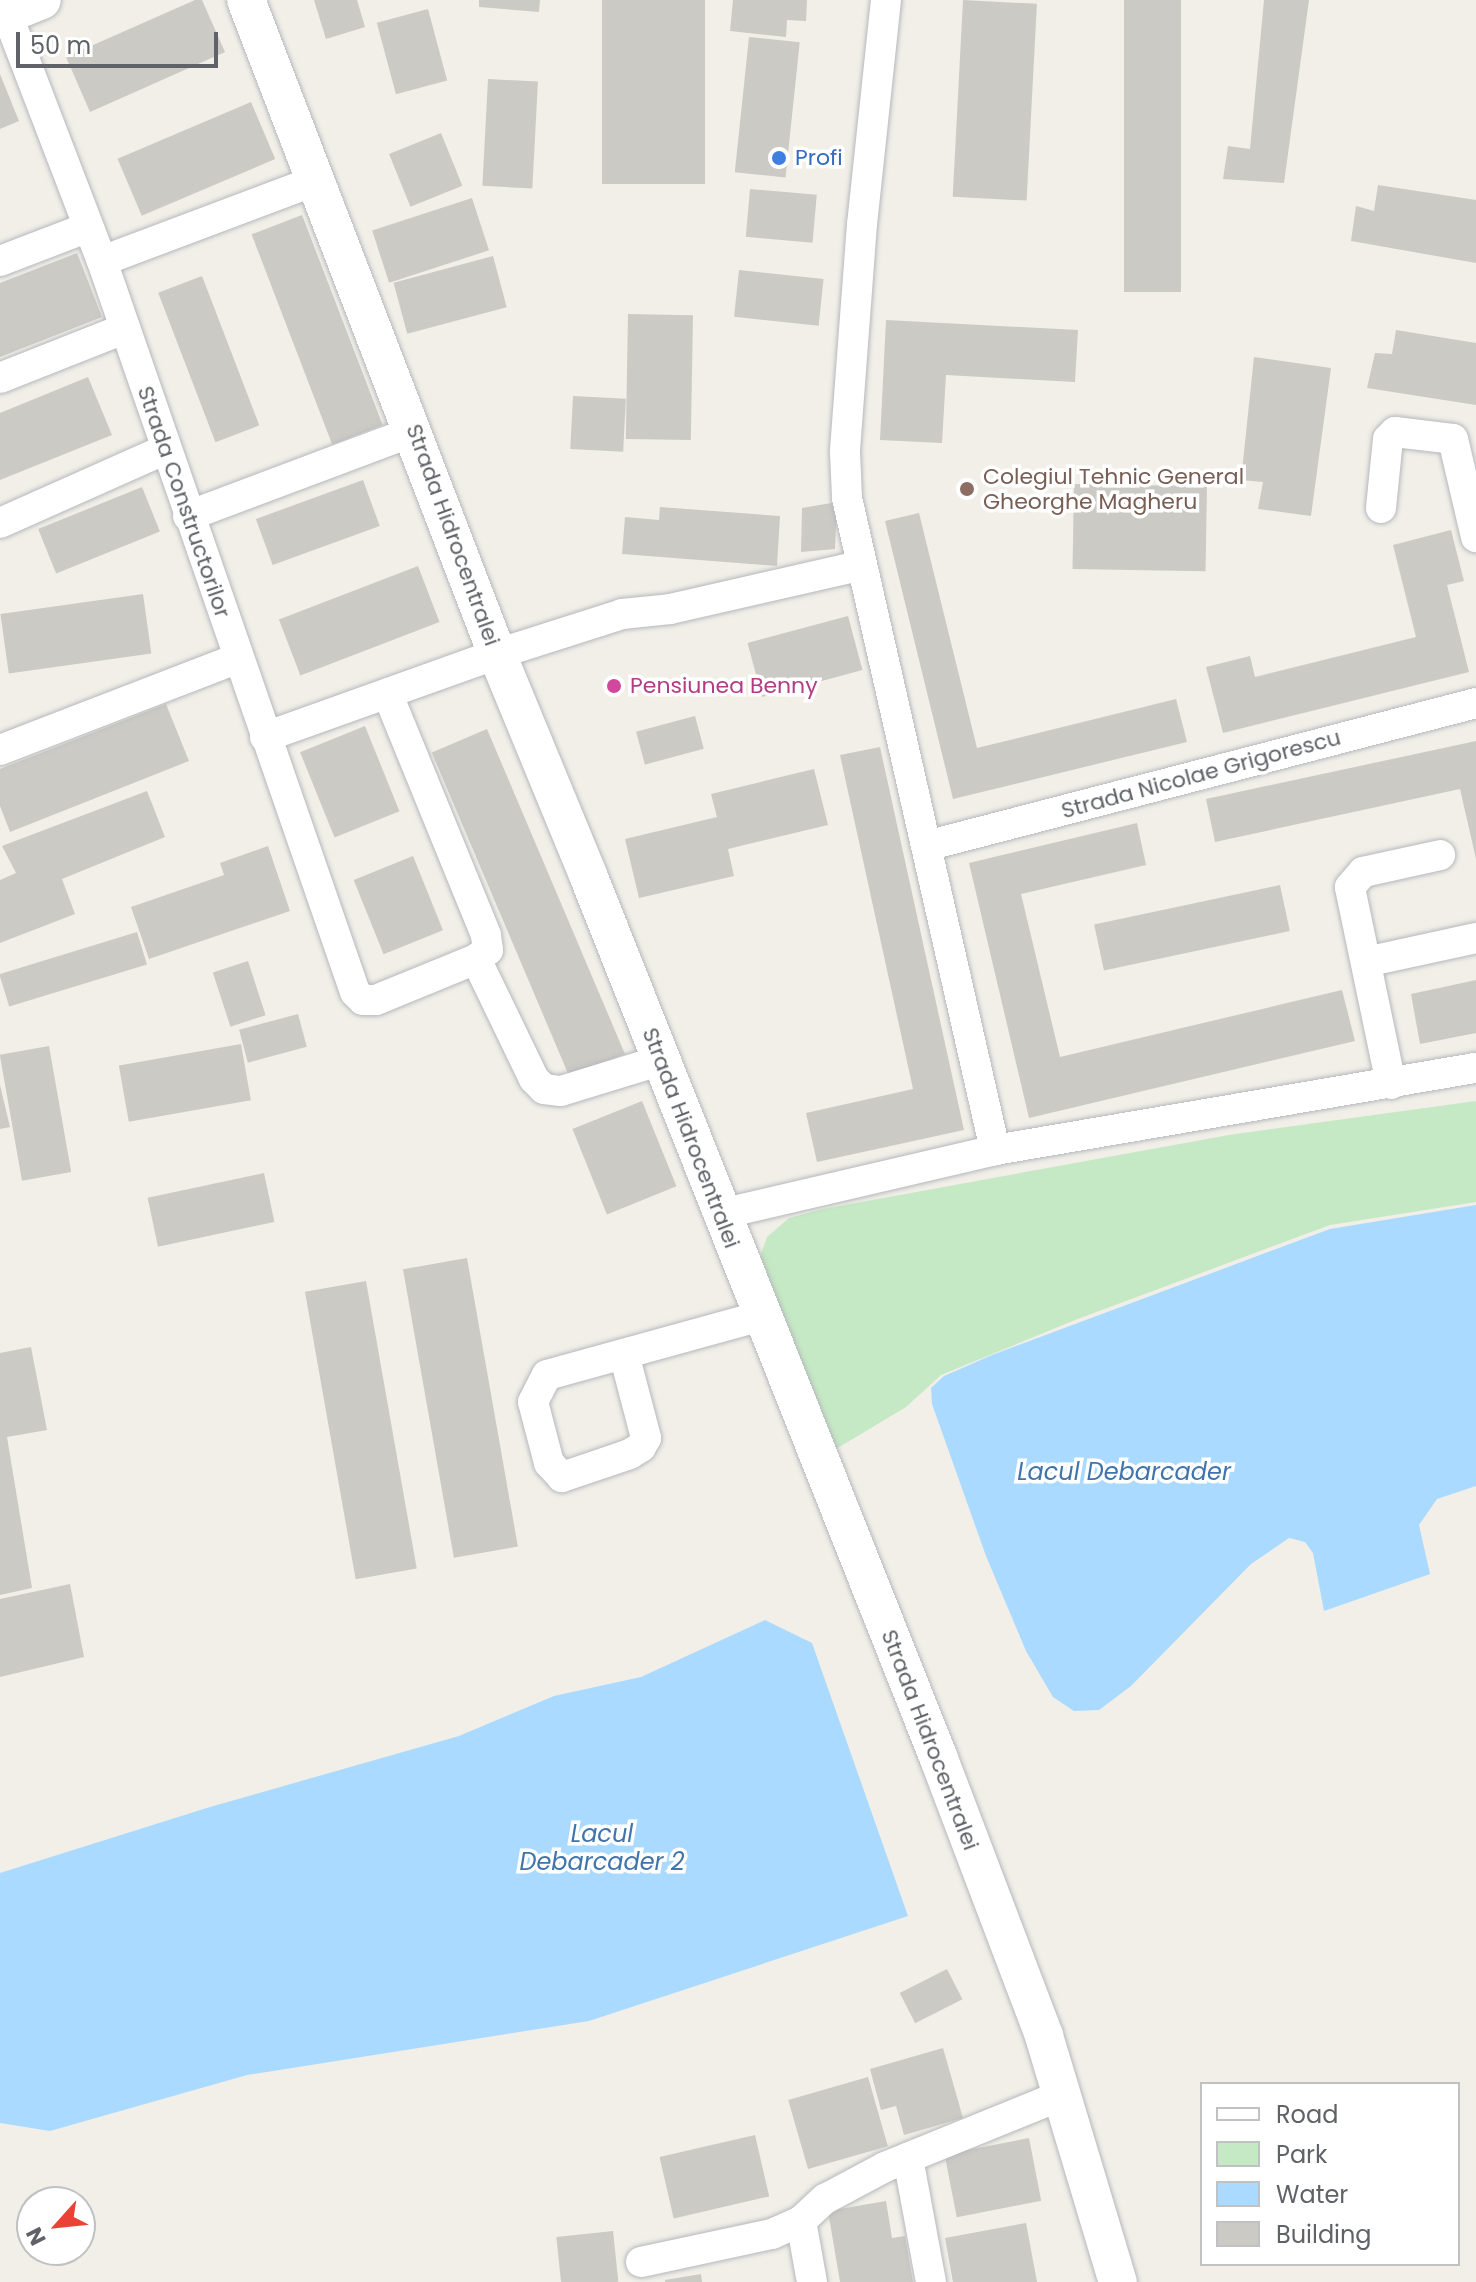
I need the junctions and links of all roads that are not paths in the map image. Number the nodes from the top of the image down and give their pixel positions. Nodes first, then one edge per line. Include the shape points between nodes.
1 (246, 0) edge
2 (886, 0) edge
3 (16, 10) edge
4 (317, 180) junction
5 (89, 227) junction
6 (0, 261) edge
7 (102, 261) junction
8 (124, 329) junction
9 (0, 378) edge
10 (414, 431) junction
11 (1464, 442) edge
12 (166, 449) junction
13 (1381, 508) dead end
14 (188, 516) junction
15 (0, 523) edge
16 (1476, 537) edge
17 (860, 566) junction
18 (497, 654) junction
19 (238, 658) junction
20 (387, 693) junction
21 (1476, 703) edge
22 (265, 737) junction
23 (0, 750) edge
24 (926, 846) junction
25 (1440, 855) dead end
26 (1476, 938) edge
27 (476, 959) junction
28 (1366, 962) junction
29 (662, 1060) junction
30 (1476, 1068) edge
31 (1391, 1084) junction
32 (995, 1150) junction
33 (721, 1214) junction
34 (761, 1316) junction
35 (624, 1354) dead end
36 (1062, 2095) junction
37 (908, 2158) junction
38 (801, 2221) junction
39 (641, 2262) dead end
40 (812, 2282) edge
41 (931, 2282) edge
42 (1118, 2282) edge

1 - 4 street, Strada Hidrocentralei
2 - 17 street via 845,452 847,498
3 - 5 street, Strada Constructorilor
4 - 7 street
4 - 10 street, Strada Hidrocentralei
5 - 6 street
5 - 7 street, Strada Constructorilor
7 - 8 street, Strada Constructorilor
8 - 9 street
8 - 12 street, Strada Constructorilor
10 - 14 street
10 - 18 street, Strada Hidrocentralei
11 - 13 street via 1395,432 1388,439
11 - 16 street
12 - 14 street, Strada Constructorilor
12 - 15 street
14 - 19 street, Strada Constructorilor
17 - 18 street via 670,609 622,614
17 - 24 street
18 - 20 street
18 - 29 street, Strada Hidrocentralei
19 - 22 street, Strada Constructorilor
19 - 23 street
20 - 22 street
20 - 27 street via 486,935 488,950
21 - 24 street, Strada Nicolae Grigorescu
22 - 27 street, Strada Constructorilor via 355,992 363,1000 376,1000
24 - 32 street
25 - 28 street via 1363,872 1354,879 1350,887
26 - 28 street
27 - 29 street via 534,1079 544,1089 561,1091
28 - 31 street
29 - 33 street, Strada Hidrocentralei
30 - 31 street
31 - 32 street
32 - 33 street
33 - 34 street, Strada Hidrocentralei
34 - 35 street
34 - 36 street, Strada Hidrocentralei via 939,1759
36 - 37 street
36 - 42 street, Strada Hidrocentralei
37 - 38 street via 825,2199
37 - 41 street
38 - 39 street via 772,2234
38 - 40 street

